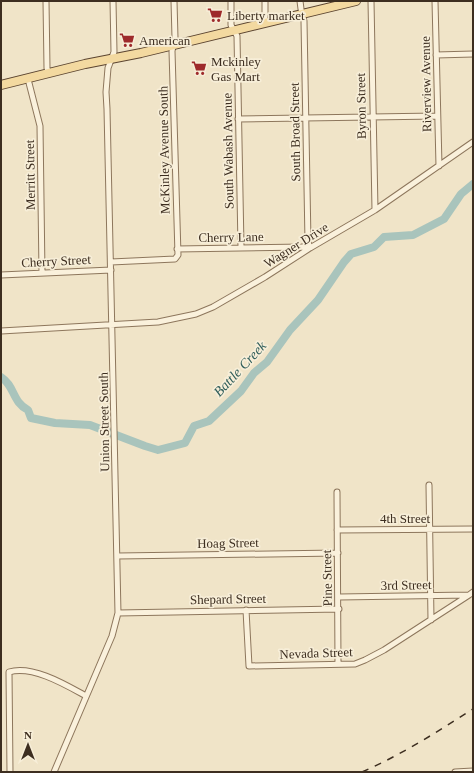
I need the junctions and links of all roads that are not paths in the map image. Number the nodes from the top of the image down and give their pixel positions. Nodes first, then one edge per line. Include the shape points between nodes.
1 (46, 1) edge
2 (113, 1) edge
3 (174, 1) edge
4 (231, 1) edge
5 (265, 1) edge
6 (300, 1) edge
7 (356, 1) edge
8 (371, 1) edge
9 (435, 1) edge
10 (302, 14) junction
11 (265, 23) junction
12 (234, 31) junction
13 (174, 45) junction
14 (473, 54) edge
15 (436, 55) junction
16 (112, 60) junction
17 (49, 74) junction
18 (28, 79) junction
19 (1, 85) edge
20 (437, 116) junction
21 (372, 117) junction
22 (305, 118) junction
23 (238, 119) junction
24 (473, 142) edge
25 (439, 166) junction
26 (375, 210) junction
27 (241, 247) junction
28 (177, 248) junction
29 (310, 248) junction
30 (111, 262) junction
31 (111, 270) junction
32 (42, 273) junction
33 (1, 275) edge
34 (113, 325) junction
35 (1, 331) edge
36 (429, 485) dead end
37 (337, 492) dead end
38 (429, 529) junction
39 (473, 529) edge
40 (337, 530) junction
41 (338, 552) junction
42 (118, 556) junction
43 (471, 594) edge
44 (430, 596) junction
45 (338, 597) junction
46 (338, 609) junction
47 (246, 610) junction
48 (118, 613) junction
49 (431, 620) junction
50 (338, 664) junction
51 (86, 696) junction
52 (10, 772) edge
53 (54, 772) edge
54 (455, 772) edge
55 (473, 772) edge

1 - 17 street
2 - 16 street, Union Street South
3 - 13 street, McKinley Avenue South
4 - 12 street, South Wabash Avenue via 231,25
5 - 11 street
6 - 10 street, South Broad Street
7 - 10 main road
8 - 21 street, Byron Street
9 - 15 street, Riverview Avenue
10 - 11 main road
10 - 22 street, South Broad Street
11 - 12 main road
12 - 13 main road
12 - 23 street, South Wabash Avenue via 237,36
13 - 16 main road
13 - 28 street, McKinley Avenue South via 172,51
14 - 15 street
15 - 20 street, Riverview Avenue
16 - 17 main road
16 - 30 street, Union Street South via 108,68 106,92
17 - 18 main road
18 - 19 main road
18 - 32 street, Merritt Street via 40,126
20 - 21 street
20 - 25 street, Riverview Avenue
21 - 22 street
21 - 26 street, Byron Street
22 - 23 street
22 - 29 street, South Broad Street
23 - 27 street, South Wabash Avenue
24 - 25 street, Wagner Drive
25 - 26 street, Wagner Drive
26 - 29 street, Wagner Drive
27 - 28 street, Cherry Lane
27 - 29 street, Cherry Lane
28 - 30 street, McKinley Avenue South via 178,255 175,259
29 - 34 street, Wagner Drive via 265,277 196,314 158,322
30 - 31 street, Union Street South
31 - 32 street, Cherry Street
31 - 34 street, Union Street South
32 - 33 street, Cherry Street
34 - 35 street, Wagner Drive
34 - 42 street, Union Street South
36 - 38 street
37 - 40 street, Pine Street
38 - 39 street, 4th Street
38 - 40 street, 4th Street
38 - 44 street
40 - 41 street, Pine Street
41 - 42 street, Hoag Street
41 - 45 street, Pine Street
42 - 48 street, Union Street South
43 - 44 street, 3rd Street
43 - 49 street, Nevada Street
44 - 45 street, 3rd Street
44 - 49 street
45 - 46 street, Pine Street
46 - 47 street, Shepard Street
46 - 50 street, Pine Street
47 - 48 street, Shepard Street
47 - 50 street, Nevada Street via 249,666
48 - 51 street, Union Street South via 112,636
49 - 50 street, Nevada Street via 365,660 355,664
51 - 52 street via 34,672 10,672
51 - 53 street, Union Street South
54 - 55 street

